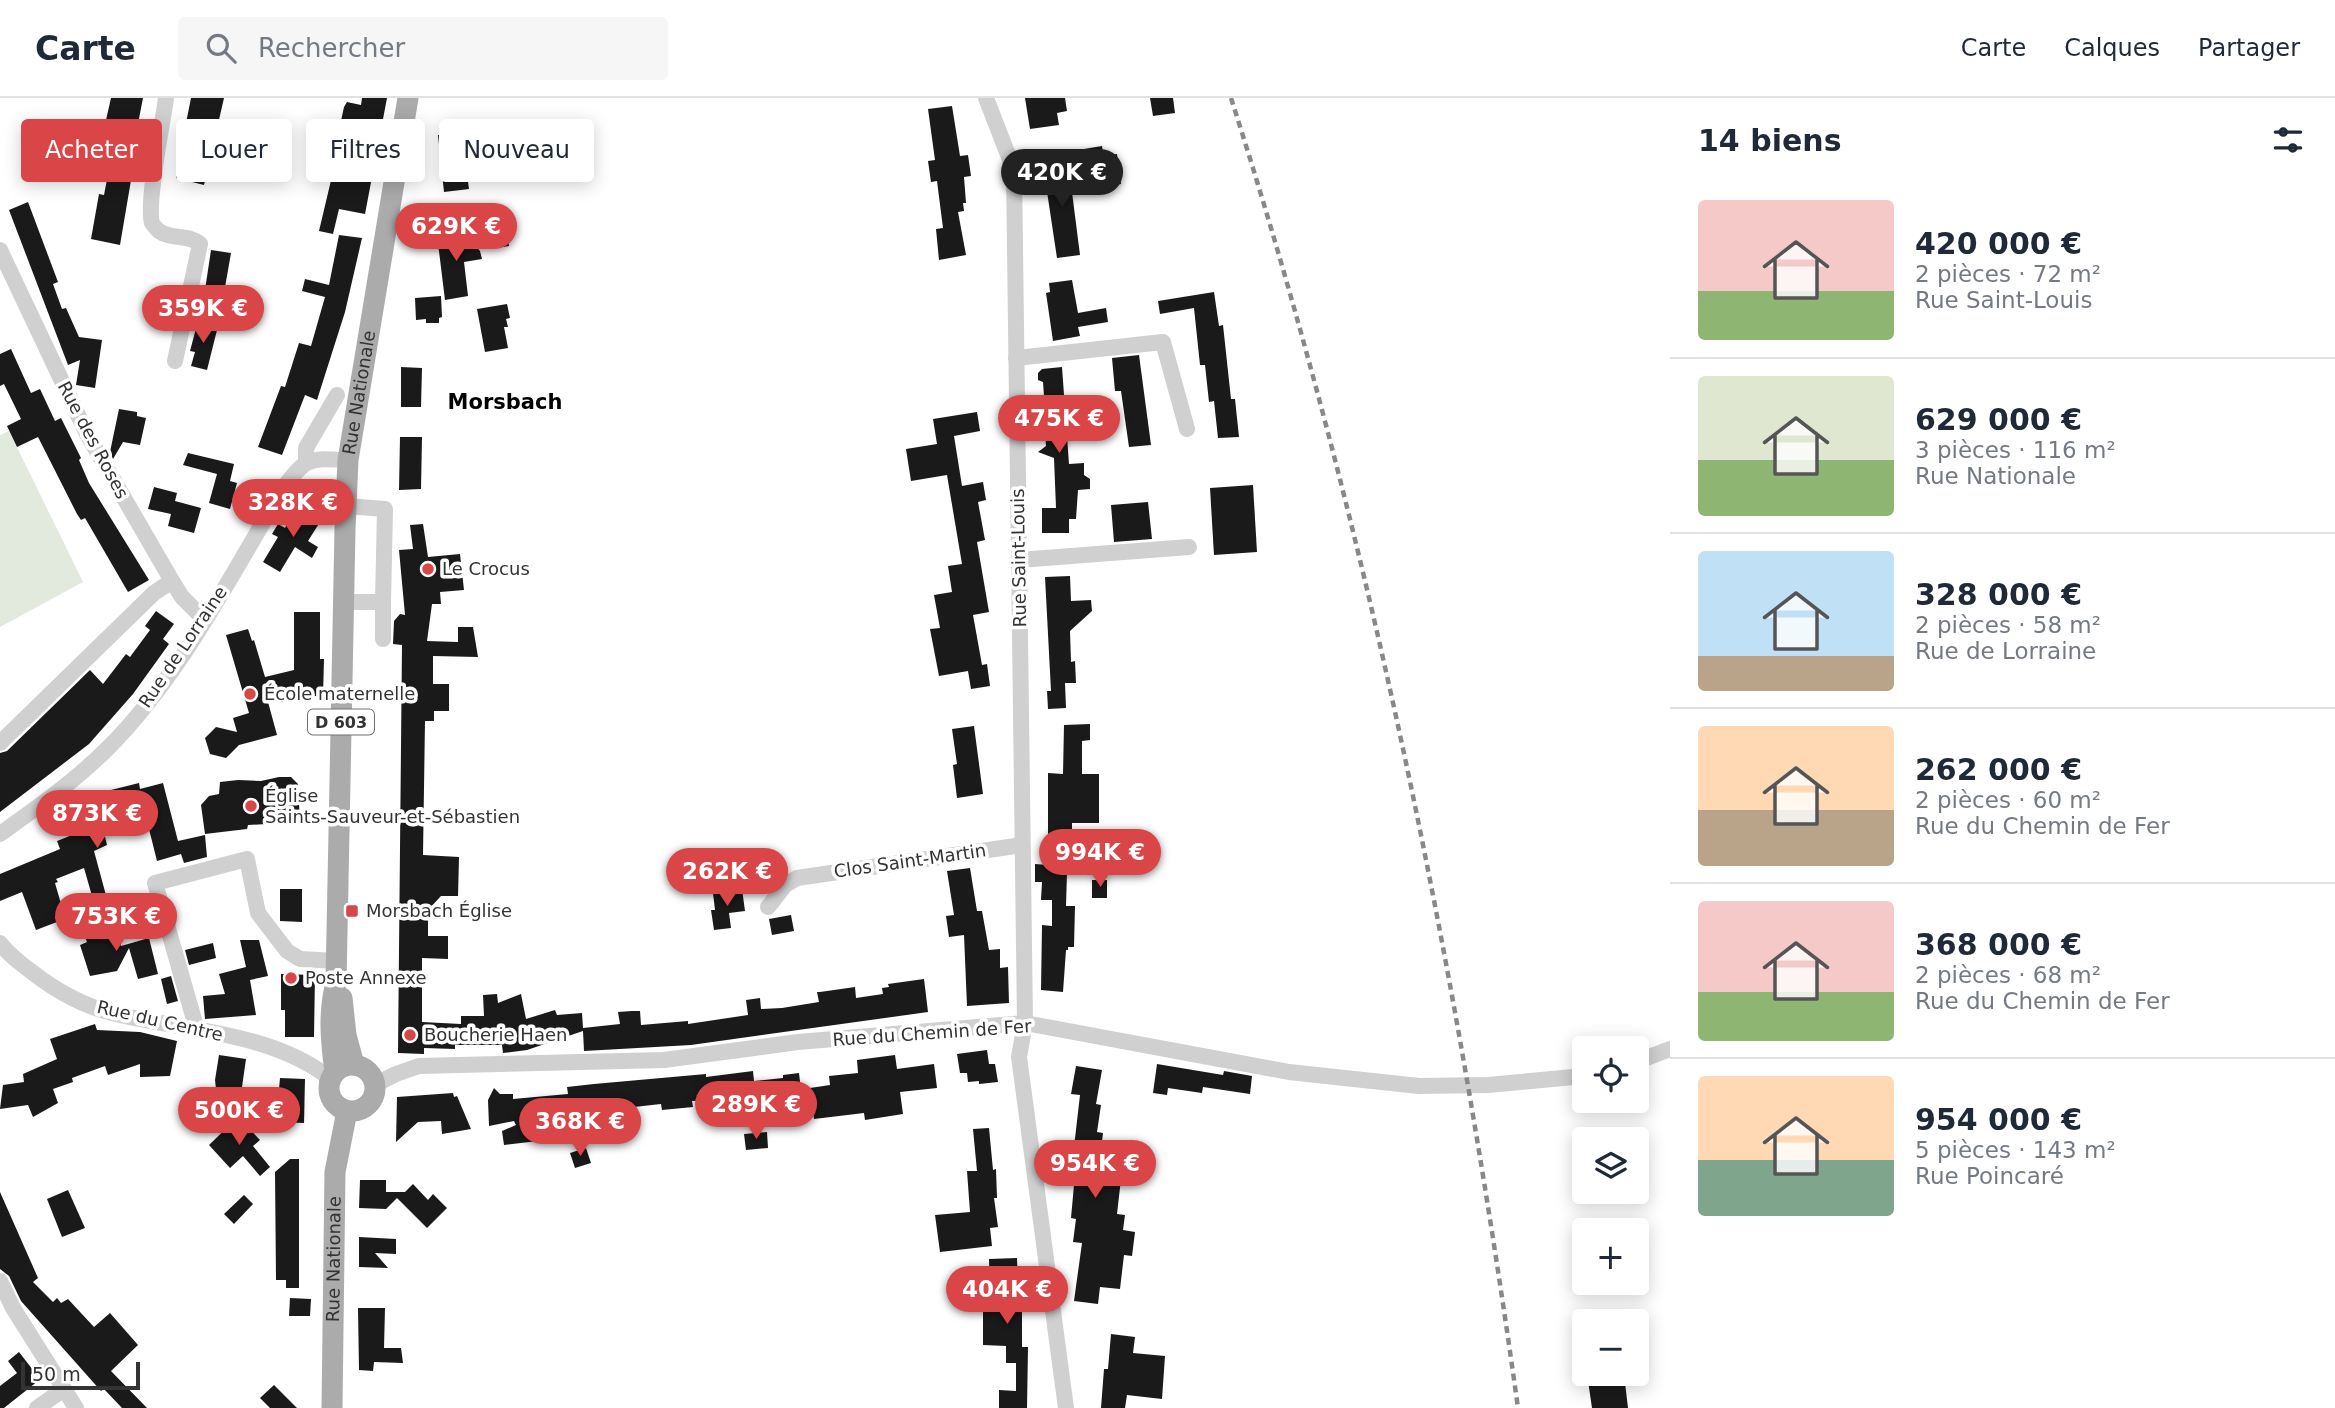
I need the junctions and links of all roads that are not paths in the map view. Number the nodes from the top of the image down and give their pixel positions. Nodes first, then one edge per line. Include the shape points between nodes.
1 (166, 98) edge
2 (408, 98) edge
3 (986, 98) edge
4 (0, 250) edge
5 (1016, 358) junction
6 (175, 361) dead end
7 (337, 395) dead end
8 (1187, 429) dead end
9 (348, 460) junction
10 (306, 462) junction
11 (346, 506) junction
12 (1189, 547) dead end
13 (1019, 560) junction
14 (172, 581) junction
15 (343, 602) junction
16 (383, 602) junction
17 (204, 619) junction
18 (383, 639) dead end
19 (0, 743) edge
20 (0, 834) edge
21 (1022, 845) junction
22 (768, 907) dead end
23 (0, 943) edge
24 (337, 961) junction
25 (336, 983) junction
26 (1025, 1023) junction
27 (197, 1030) junction
28 (331, 1042) junction
29 (1670, 1049) edge
30 (1649, 1057) edge
31 (307, 1061) junction
32 (340, 1072) junction
33 (1572, 1077) edge
34 (376, 1084) junction
35 (347, 1111) junction
36 (0, 1281) edge
37 (64, 1389) junction
38 (37, 1408) edge
39 (76, 1408) edge
40 (332, 1408) edge
41 (1066, 1408) edge

1 - 6 street via 152,222 166,235 200,244
2 - 9 main road, Rue Nationale / D 603
3 - 5 street, Rue Saint-Louis via 1014,170
4 - 14 street, Rue des Roses via 87,434
5 - 8 street via 1163,342
5 - 13 street, Rue Saint-Louis
7 - 10 street, Rue de Lorraine via 306,448
9 - 10 street
9 - 11 main road, Rue Nationale / D 603
10 - 17 street, Rue de Lorraine via 284,487
11 - 15 main road, Rue Nationale / D 603
11 - 16 street via 385,509
12 - 13 street
13 - 21 street, Rue Saint-Louis
14 - 17 street, Rue des Roses
14 - 19 street via 154,593
15 - 16 street
15 - 24 main road, Rue Nationale / D 603
16 - 18 street
17 - 20 street, Rue de Lorraine via 157,692 108,747 61,790
21 - 22 street, Clos Saint-Martin via 796,878 785,884
21 - 26 street, Rue Saint-Louis
23 - 27 street, Rue du Centre via 44,981 76,1000 111,1013
24 - 25 main road, Rue Nationale / D 603
24 - 27 street via 300,959 287,951 258,914 247,859 155,883
25 - 28 main road, Rue Nationale / D 603
25 - 32 main road, Rue Nationale / D 603 via 343,1000 346,1035
26 - 33 street, Rue du Chemin de Fer via 1289,1072 1419,1086
26 - 34 street, Rue du Chemin de Fer via 798,1042 664,1060 419,1066
26 - 41 street, Rue Saint-Louis via 1019,1057
27 - 31 street, Rue du Centre
28 - 31 street
28 - 32 main road, Rue Nationale / D 603
29 - 30 street
31 - 32 street, Rue du Centre
32 - 34 main road via 369,1071
32 - 35 main road via 329,1092
34 - 35 main road via 368,1105
35 - 40 main road, Rue Nationale via 335,1172
36 - 37 street
37 - 38 street
37 - 39 street

